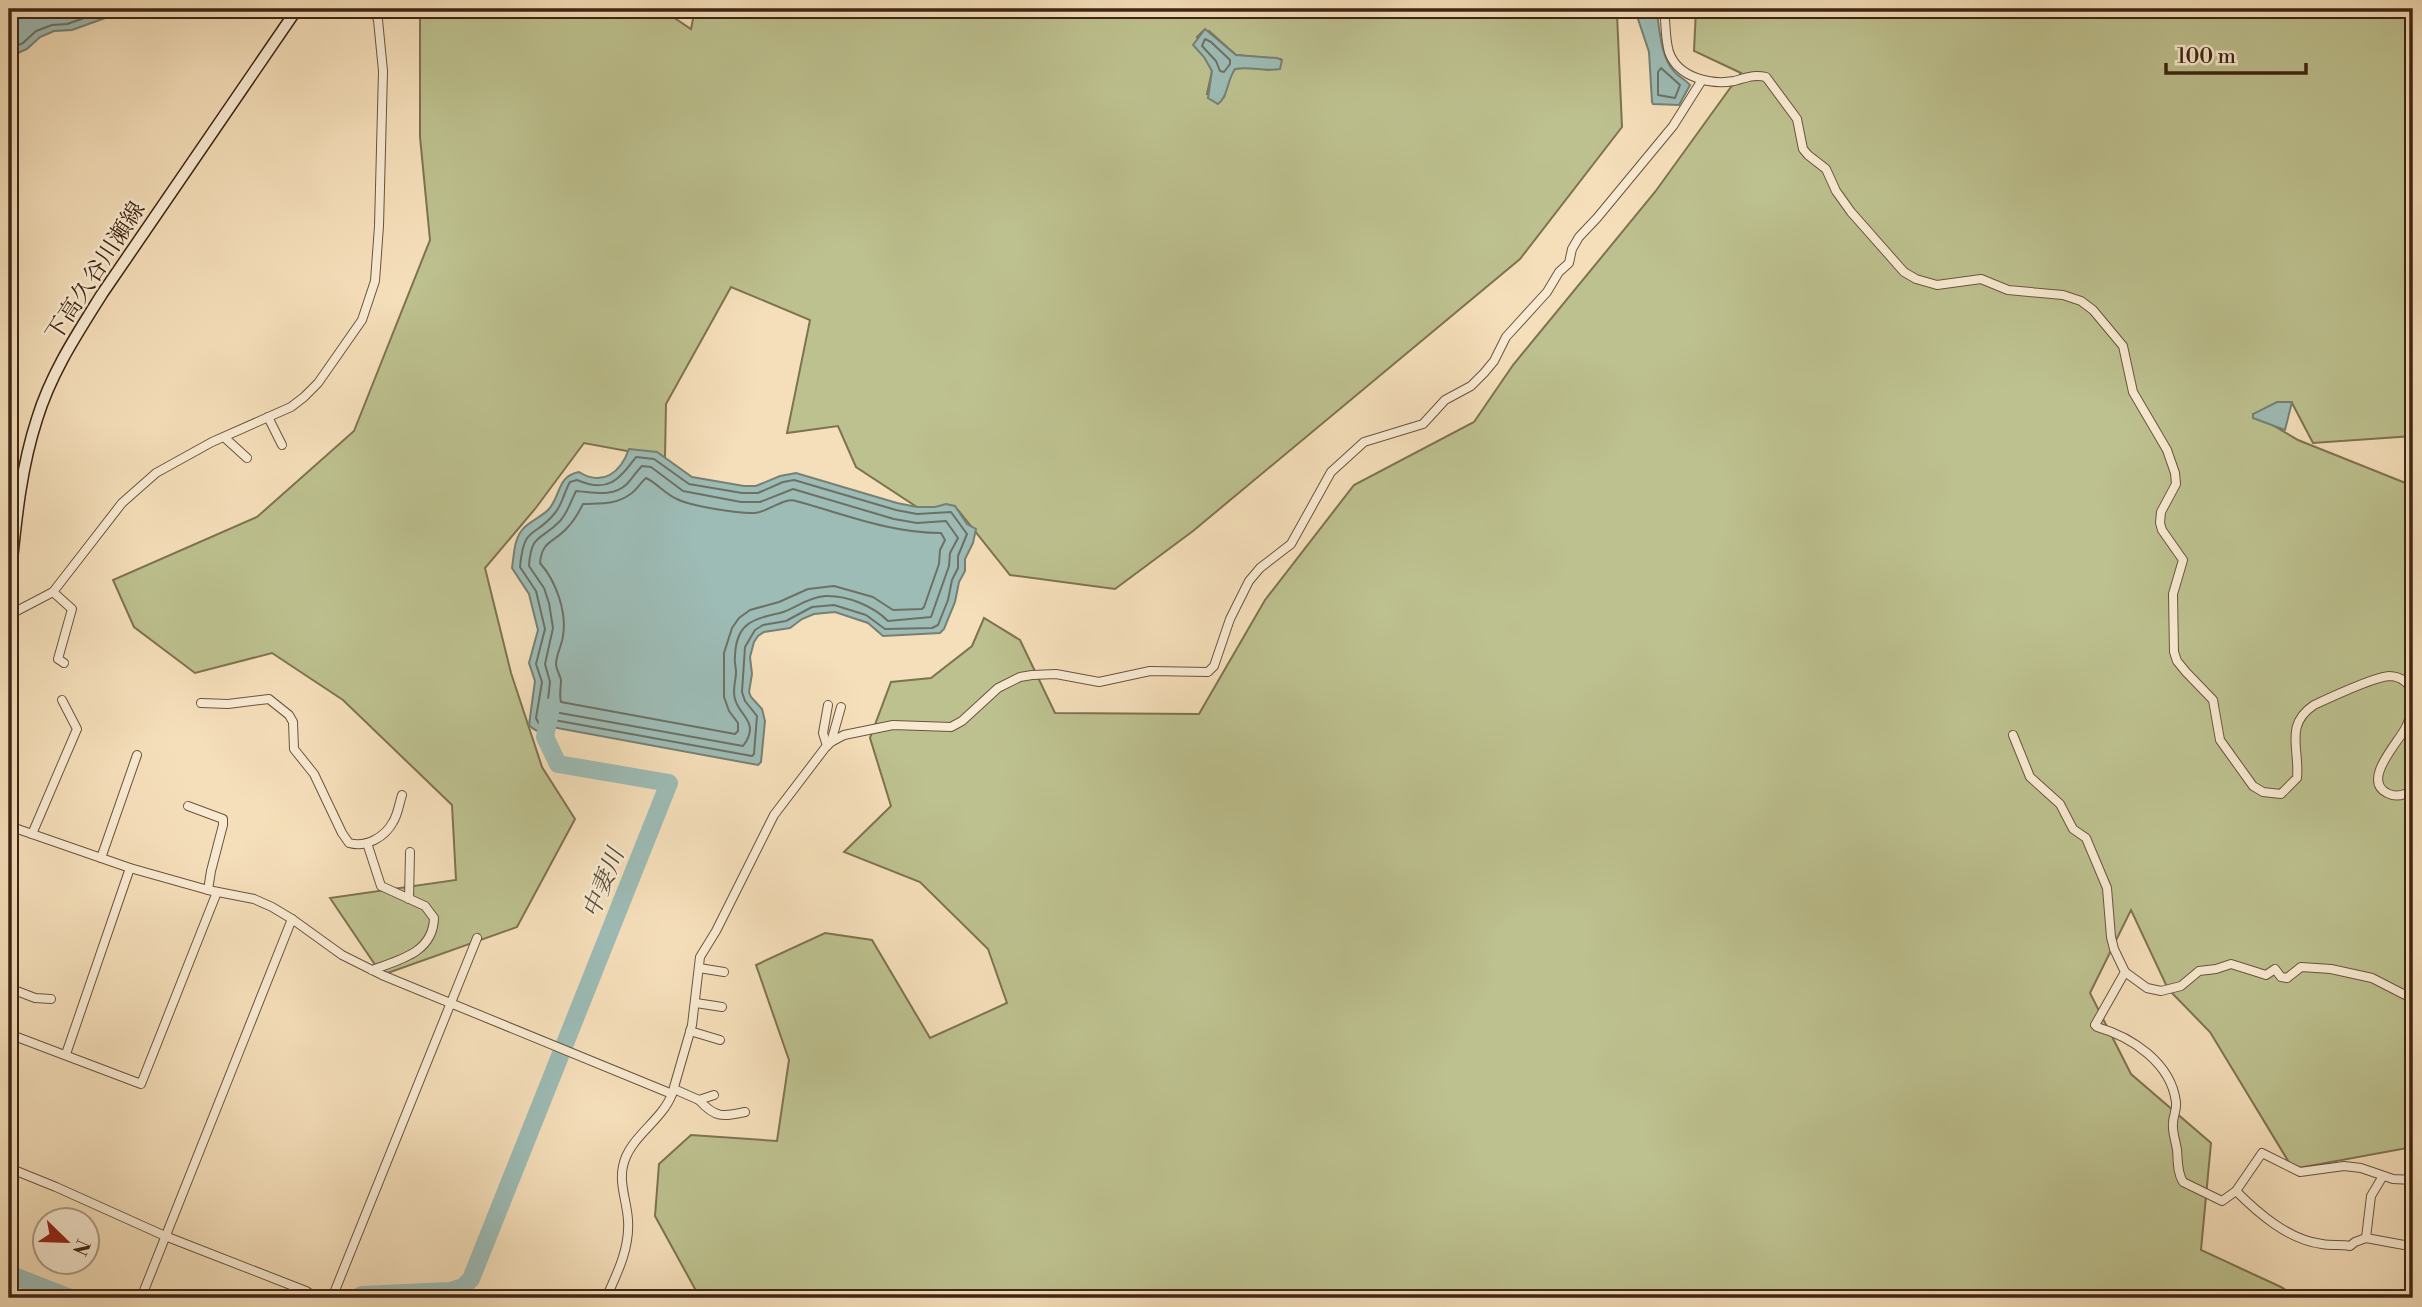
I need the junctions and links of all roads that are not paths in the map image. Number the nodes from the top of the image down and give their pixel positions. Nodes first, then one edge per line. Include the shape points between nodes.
1 (297, 9) edge
2 (374, 9) edge
3 (1664, 9) edge
4 (1702, 80) junction
5 (268, 417) junction
6 (224, 437) junction
7 (282, 445) dead end
8 (247, 458) dead end
9 (9, 589) edge
10 (53, 592) junction
11 (9, 615) edge
12 (64, 663) dead end
13 (2413, 696) edge
14 (62, 700) dead end
15 (201, 703) dead end
16 (828, 705) dead end
17 (2413, 706) edge
18 (841, 707) dead end
19 (2012, 736) dead end
20 (829, 744) junction
21 (137, 755) dead end
22 (2413, 790) edge
23 (402, 794) dead end
24 (188, 806) dead end
25 (9, 826) edge
26 (32, 834) junction
27 (368, 843) junction
28 (410, 852) dead end
29 (101, 858) junction
30 (130, 868) junction
31 (213, 891) junction
32 (409, 899) junction
33 (292, 919) junction
34 (477, 938) dead end
35 (699, 968) junction
36 (372, 970) junction
37 (724, 972) dead end
38 (2125, 972) junction
39 (9, 988) edge
40 (51, 999) dead end
41 (2413, 999) edge
42 (696, 1003) junction
43 (449, 1004) junction
44 (722, 1007) dead end
45 (690, 1031) junction
46 (9, 1034) edge
47 (720, 1040) dead end
48 (66, 1054) junction
49 (673, 1092) junction
50 (715, 1095) dead end
51 (699, 1100) junction
52 (745, 1112) dead end
53 (9, 1168) edge
54 (2383, 1175) junction
55 (2413, 1180) edge
56 (2236, 1191) junction
57 (165, 1236) junction
58 (2366, 1238) junction
59 (2413, 1243) edge
60 (141, 1298) edge
61 (317, 1298) edge
62 (332, 1298) edge
63 (455, 1298) edge
64 (532, 1298) edge
65 (606, 1298) edge

1 - 9 main road, 下高久谷川瀬線 via 102,294 57,369 37,418 22,478
2 - 5 street via 383,71 379,226 372,296 362,320 318,383 291,407
3 - 4 street via 1669,52 1690,76
4 - 13 street via 1766,77 1797,119 1803,149 1826,169 1850,212 1904,272 1937,285 1981,279 2008,290 2072,297 2093,310 2123,346 2133,392 2175,472 2176,484 2160,523 2183,560 2173,594 2174,652 2213,700 2220,740 2253,786 2281,794 2297,778 2296,726 2305,710 2387,676 2402,679
4 - 20 street via 1673,126 1579,237 1569,263 1506,337 1484,373 1445,400 1423,424 1364,442 1331,472 1292,544 1249,581 1208,672 1150,671 1099,682 1032,674 998,688 951,727 893,725 855,732
5 - 6 street
5 - 7 street
6 - 8 street
6 - 10 street via 138,487
10 - 11 street
10 - 12 street via 72,609 58,659
14 - 26 street via 77,729
15 - 27 street via 272,699 293,722 294,749 314,774 342,834 349,843
16 - 20 street via 823,733
17 - 22 street via 2406,729 2378,774 2380,788 2387,794
18 - 20 street
19 - 38 street via 2031,776 2060,804 2073,829 2091,848 2107,888 2114,949
20 - 35 street via 774,815 703,951
21 - 29 street
23 - 27 street via 392,825
24 - 31 street via 223,819 211,871
25 - 26 street
26 - 29 street
27 - 32 street via 381,886
28 - 32 street
29 - 30 street
30 - 31 street
30 - 48 street
31 - 33 street via 254,899
31 - 48 street via 141,1084
32 - 36 street via 430,911 433,933 418,951
33 - 36 street
33 - 57 street
34 - 43 street
35 - 37 street
35 - 42 street
36 - 43 street
38 - 41 street via 2147,988 2161,991 2180,986 2199,971 2231,964 2266,975 2276,969 2287,978 2301,967 2331,969 2372,978
38 - 56 street via 2095,1024 2118,1033 2161,1068 2176,1103 2173,1128 2183,1182 2222,1201
39 - 40 street
42 - 44 street
42 - 45 street
43 - 49 street
43 - 62 street
45 - 47 street
45 - 49 street
46 - 48 street
49 - 51 street
49 - 65 street via 669,1104 626,1157 622,1177 626,1244
50 - 51 street
51 - 52 street via 719,1115
53 - 57 street
54 - 55 street
54 - 56 street via 2344,1166 2300,1172 2262,1153
54 - 58 street via 2371,1196
56 - 58 street via 2256,1211 2293,1235 2319,1244 2350,1246
57 - 60 street
57 - 61 street
58 - 59 street
63 - 64 street

